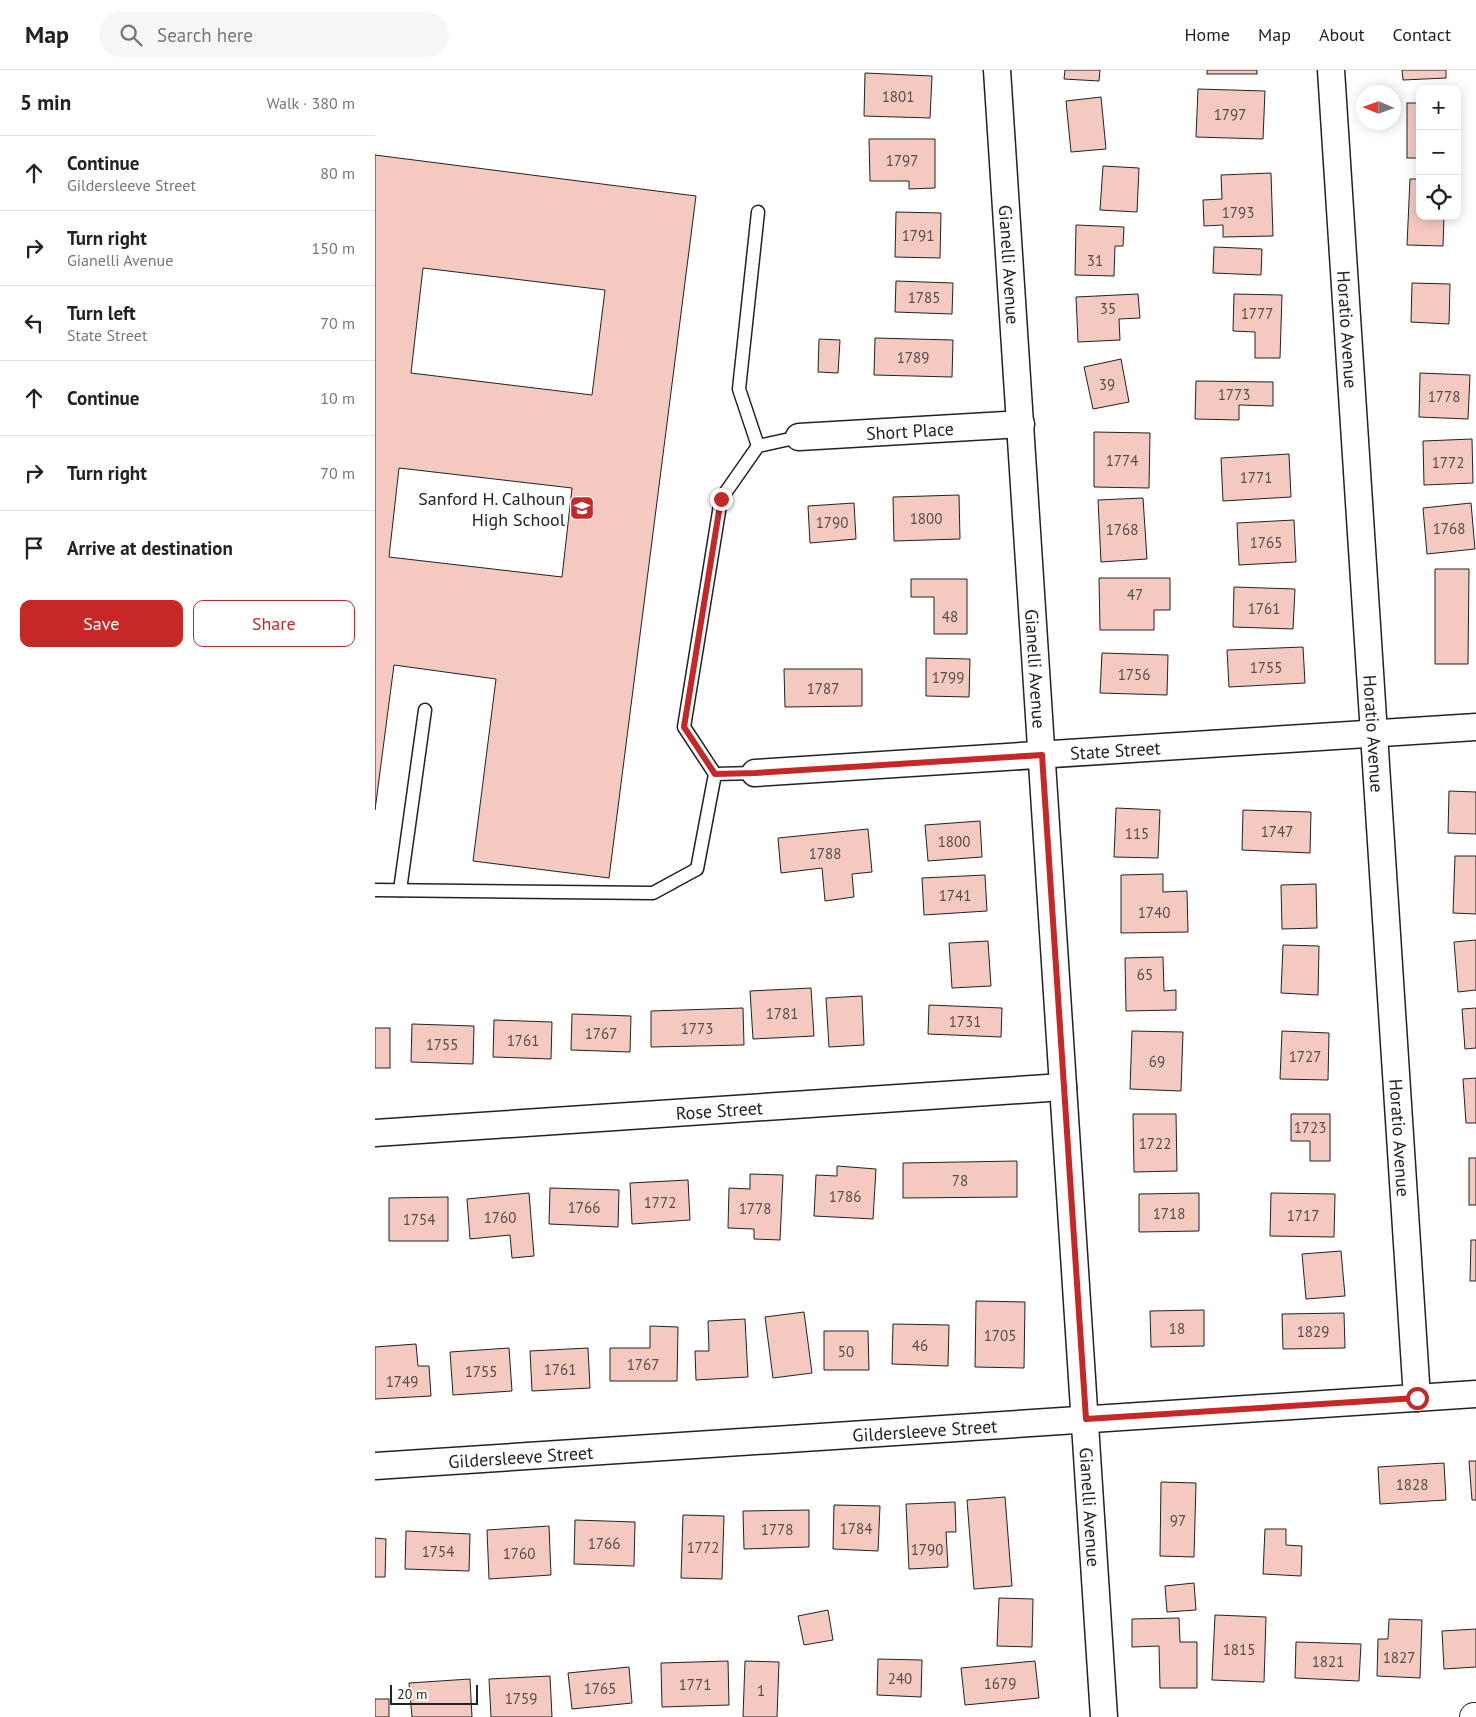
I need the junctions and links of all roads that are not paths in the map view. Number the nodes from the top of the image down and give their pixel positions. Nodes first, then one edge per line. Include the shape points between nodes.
1 (997, 70) edge
2 (1331, 70) edge
3 (758, 212) dead end
4 (1021, 424) junction
5 (799, 437) joint
6 (758, 446) junction
7 (425, 710) dead end
8 (1476, 727) edge
9 (1374, 734) junction
10 (1042, 755) junction
11 (755, 773) joint
12 (715, 774) junction
13 (375, 890) edge
14 (400, 890) junction
15 (1063, 1087) junction
16 (375, 1133) edge
17 (1476, 1394) edge
18 (1417, 1398) junction
19 (1086, 1419) junction
20 (375, 1466) edge
21 (1104, 1717) edge

1 - 4 street, Gianelli Avenue
2 - 9 street, Horatio Avenue
3 - 6 lane via 739,389
4 - 5 street, Short Place
4 - 10 street, Gianelli Avenue
5 - 6 lane
6 - 12 lane via 721,499 684,727
7 - 14 lane
8 - 9 street, State Street
9 - 10 street, State Street
9 - 18 street, Horatio Avenue
10 - 11 street, State Street
10 - 15 street, Gianelli Avenue
11 - 12 lane
12 - 14 lane via 697,869 653,893
13 - 14 lane
15 - 16 street, Rose Street
15 - 19 street, Gianelli Avenue
17 - 18 street, Gildersleeve Street
18 - 19 street, Gildersleeve Street
19 - 20 street, Gildersleeve Street
19 - 21 street, Gianelli Avenue

